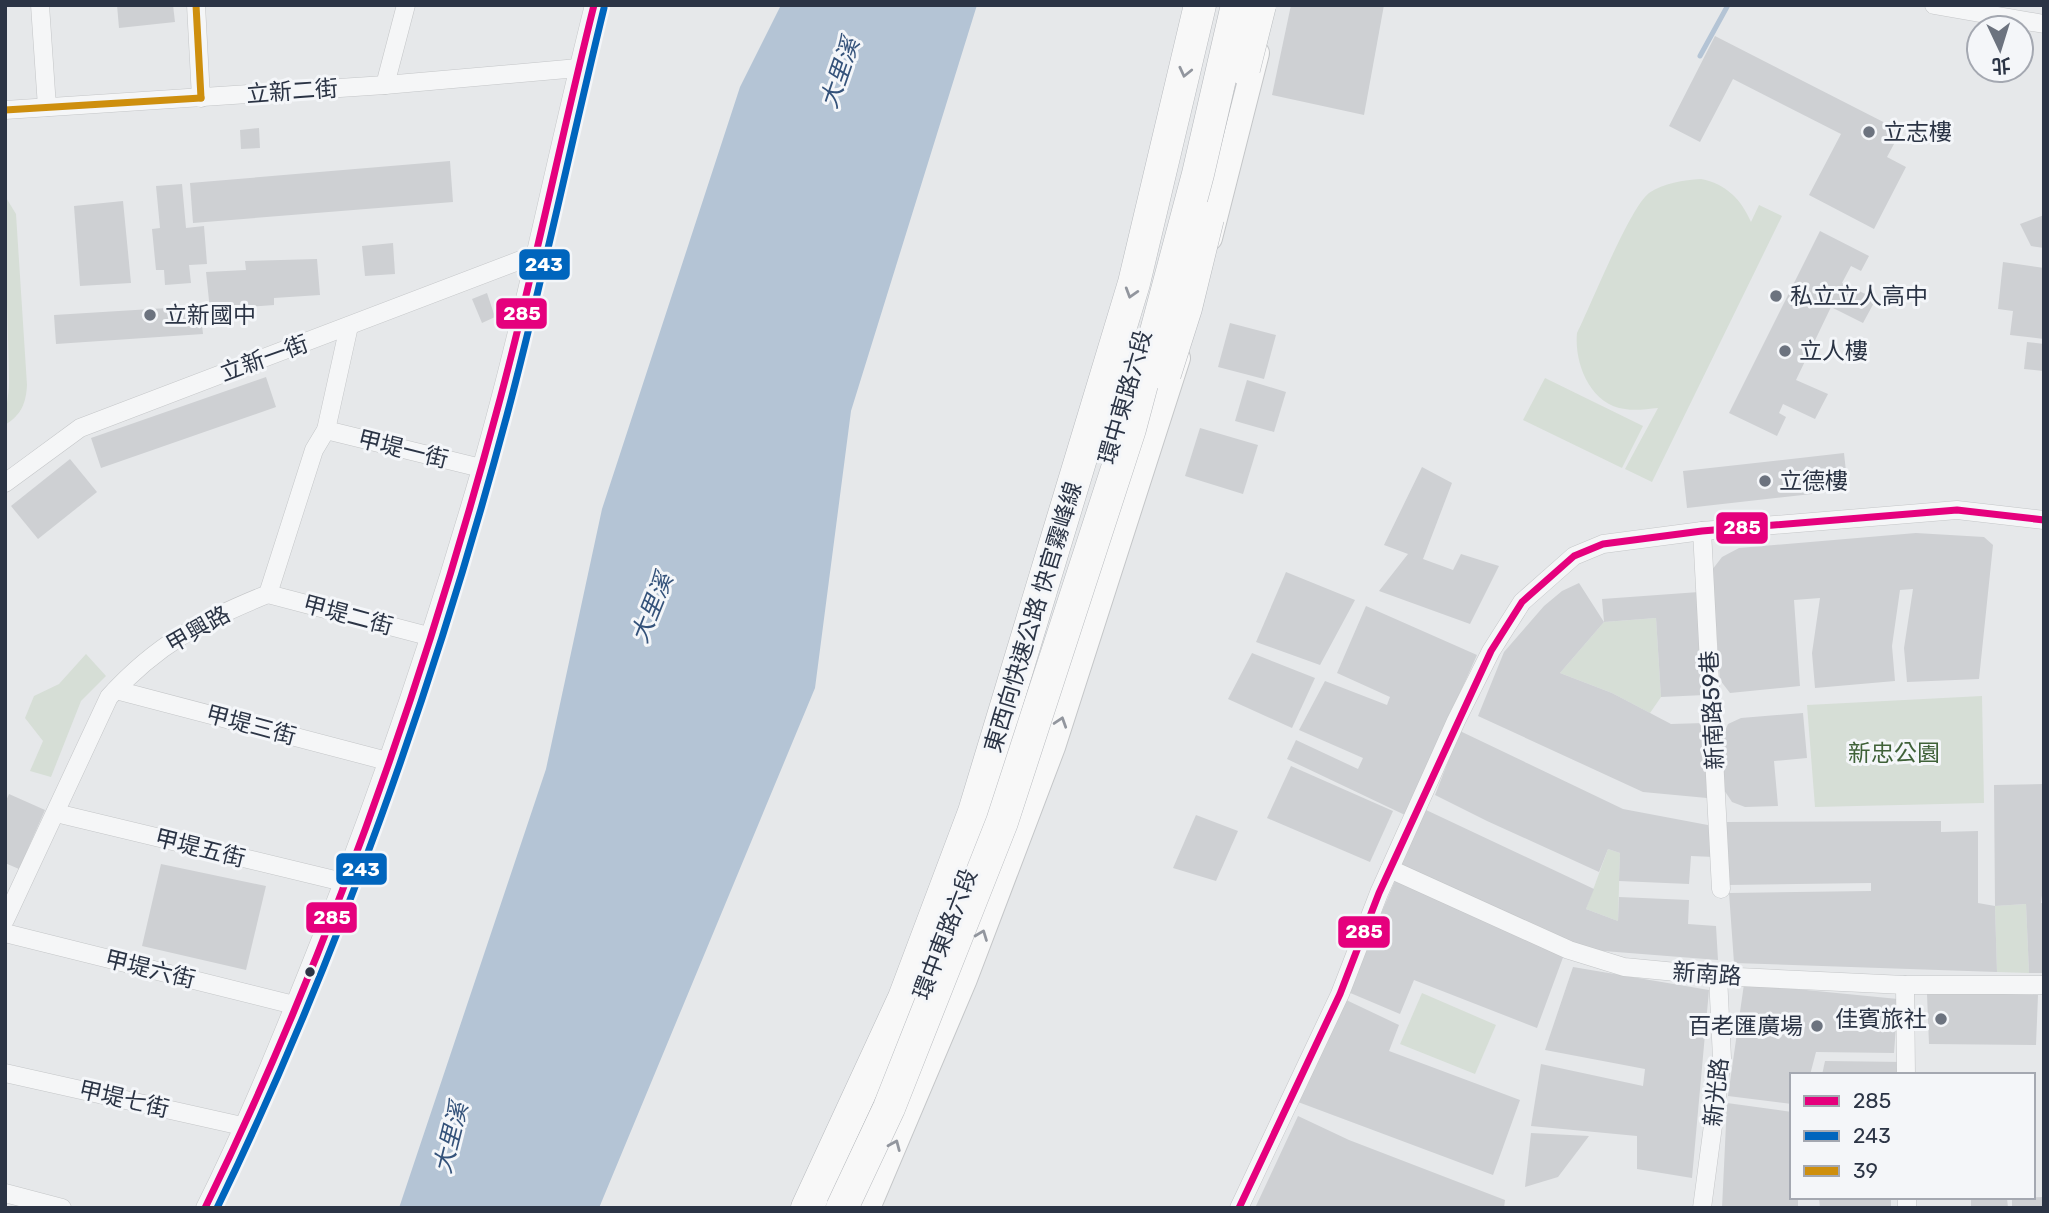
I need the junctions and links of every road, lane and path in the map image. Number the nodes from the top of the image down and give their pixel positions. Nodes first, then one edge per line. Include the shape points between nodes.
1 (40, 5) edge
2 (196, 5) edge
3 (407, 5) edge
4 (594, 5) edge
5 (1200, 5) edge
6 (1223, 5) edge
7 (1237, 5) edge
8 (1260, 5) edge
9 (1268, 5) edge
10 (1934, 5) edge
11 (2044, 24) edge
12 (578, 68) junction
13 (386, 85) junction
14 (201, 98) junction
15 (47, 107) junction
16 (5, 110) edge
17 (534, 255) junction
18 (349, 326) junction
19 (1145, 329) junction
20 (1184, 337) junction
21 (326, 430) junction
22 (481, 468) junction
23 (5, 483) edge
24 (2044, 520) edge
25 (1702, 531) junction
26 (1079, 580) junction
27 (268, 594) junction
28 (428, 636) junction
29 (116, 690) junction
30 (387, 761) junction
31 (56, 813) junction
32 (1390, 869) junction
33 (343, 883) junction
34 (1721, 889) dead end
35 (5, 920) edge
36 (5, 933) edge
37 (1718, 976) junction
38 (1905, 985) junction
39 (2044, 985) edge
40 (294, 1005) junction
41 (5, 1073) edge
42 (1906, 1073) edge
43 (242, 1126) junction
44 (5, 1194) edge
45 (62, 1208) edge
46 (205, 1208) edge
47 (807, 1208) edge
48 (824, 1208) edge
49 (842, 1208) edge
50 (868, 1208) edge
51 (1239, 1208) edge
52 (1702, 1208) edge

1 - 15 street
2 - 14 street
3 - 13 street
4 - 12 street
5 -> 47 highway, 東西向快速公路 快官霧峰線 via 1134,283 974,811 904,998
6 - 19 street, 環中東路六段
7 - 26 highway, 東西向快速公路 快官霧峰線, bridge via 1198,174 1130,429
8 - 26 highway, bridge via 1186,308 1131,485 1105,546
9 - 20 street, 環中東路六段
10 - 11 street
12 - 13 street, 立新二街
12 - 17 street
13 - 14 street, 立新二街
14 - 15 street, 立新二街
15 - 16 street, 立新二街
17 - 18 street, 立新一街
17 - 22 street
18 - 21 street
18 - 23 street, 立新一街 via 80,428
19 - 20 street
19 - 48 street, 環中東路六段 via 1119,426 991,816 916,1009
50 -> 20 street, 環中東路六段 via 965,979 1053,747
21 - 22 street, 甲堤一街
21 - 27 street via 314,450
22 - 28 street
24 - 25 street via 1957,510
25 - 32 street via 1603,544 1574,555 1522,602 1467,698
25 - 34 street, 新南路59巷
26 - 49 highway, 東西向快速公路 快官霧峰線, bridge via 1002,822 889,1108
27 - 28 street, 甲堤二街
27 - 29 street, 甲興路 via 209,617 151,656
28 - 30 street
29 - 30 street, 甲堤三街
29 - 31 street, 甲興路 via 103,705
30 - 33 street
31 - 33 street, 甲堤五街
31 - 35 street, 甲興路
32 - 37 street, 新南路 via 1569,950 1624,967
32 - 51 street via 1340,994
33 - 40 street
36 - 40 street, 甲堤六街
37 - 38 street, 新南路
37 - 52 street, 新光路 via 1722,1058
38 - 39 street, 新南路
38 - 42 street
40 - 43 street
41 - 43 street, 甲堤七街
43 - 46 street
44 - 45 street

